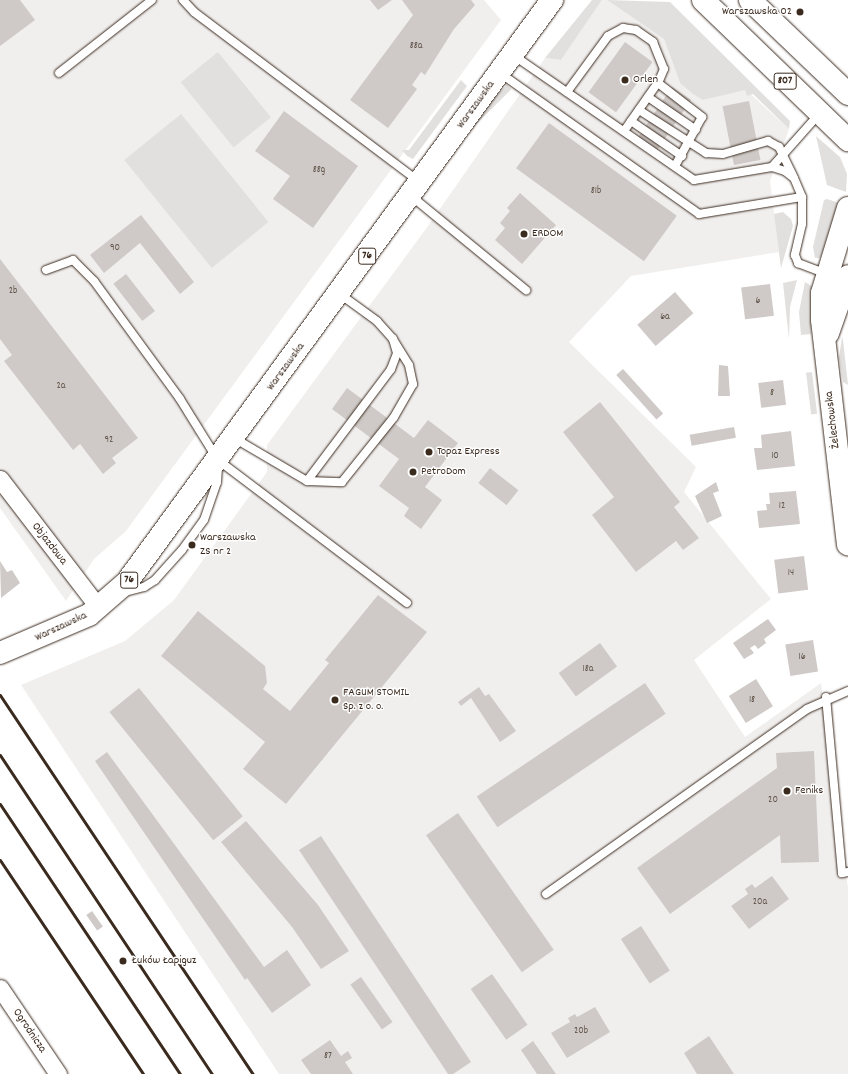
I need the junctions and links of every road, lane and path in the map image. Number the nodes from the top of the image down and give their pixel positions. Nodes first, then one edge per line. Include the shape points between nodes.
1 (152, 0) edge
2 (183, 0) edge
3 (552, 0) edge
4 (565, 0) edge
5 (703, 0) edge
6 (750, 0) edge
7 (530, 31) junction
8 (513, 55) junction
9 (500, 72) junction
10 (59, 73) dead end
11 (658, 83) junction
12 (567, 92) junction
13 (848, 94) edge
14 (648, 97) junction
15 (639, 110) junction
16 (819, 113) junction
17 (631, 121) junction
18 (696, 130) junction
19 (624, 131) junction
20 (848, 140) edge
21 (688, 144) junction
22 (783, 155) junction
23 (682, 156) junction
24 (675, 166) junction
25 (772, 168) junction
26 (794, 178) junction
27 (416, 189) junction
28 (802, 197) junction
29 (848, 208) edge
30 (46, 270) dead end
31 (825, 274) junction
32 (847, 278) edge
33 (526, 290) dead end
34 (340, 294) junction
35 (393, 339) junction
36 (826, 342) junction
37 (234, 438) junction
38 (218, 460) junction
39 (0, 479) edge
40 (307, 482) junction
41 (848, 545) edge
42 (407, 603) dead end
43 (99, 608) junction
44 (0, 653) edge
45 (848, 691) edge
46 (826, 698) junction
47 (848, 872) edge
48 (546, 894) dead end
49 (0, 988) edge
50 (58, 1074) edge

1 - 10 lane
2 - 27 lane
3 - 7 main road, Warszawska / 76
4 - 7 main road, Warszawska / 76
5 - 16 main road, 807
6 - 13 main road
7 - 8 main road, Warszawska / 76
8 - 9 main road, Warszawska / 76
8 - 12 lane
9 - 27 main road, Warszawska / 76
9 - 28 lane via 699,214
11 - 12 lane via 664,69 656,46 636,30 623,28 608,36
11 - 14 lane
11 - 18 lane via 702,117
12 - 19 lane
14 - 15 lane
14 - 18 lane
15 - 17 lane
15 - 21 lane
16 - 20 main road, 807
16 - 22 lane
17 - 19 lane
17 - 23 lane
18 - 21 lane
19 - 24 lane
21 - 22 lane via 706,153 723,154 768,141 779,147
21 - 23 lane
22 - 25 lane
22 - 26 lane
23 - 24 lane
24 - 25 lane via 694,180
25 - 26 lane
26 - 28 lane
27 - 33 lane
27 - 34 main road, Warszawska / 76
28 - 31 lane via 802,224 796,256 798,263
29 - 31 main road, Żelechowska
30 - 38 lane via 73,260 94,281 180,399
31 - 32 lane
31 - 36 main road, Żelechowska via 822,293
32 - 36 main road, Żelechowska
34 - 35 lane via 367,312
34 - 37 main road, Warszawska / 76
35 - 40 lane via 397,353 391,369
35 - 40 lane via 409,365 413,384 406,400 342,482
36 - 41 main road, Żelechowska
37 - 38 main road, Warszawska / 76
37 - 40 lane
38 - 42 lane
38 - 43 main road, Warszawska / 76 via 145,559
39 - 43 street, Objazdowa
43 - 44 main road, Warszawska / 76 via 68,626
45 - 46 lane
46 - 47 lane via 842,873
46 - 48 lane via 743,753
49 - 50 street, Ogrodnicza

